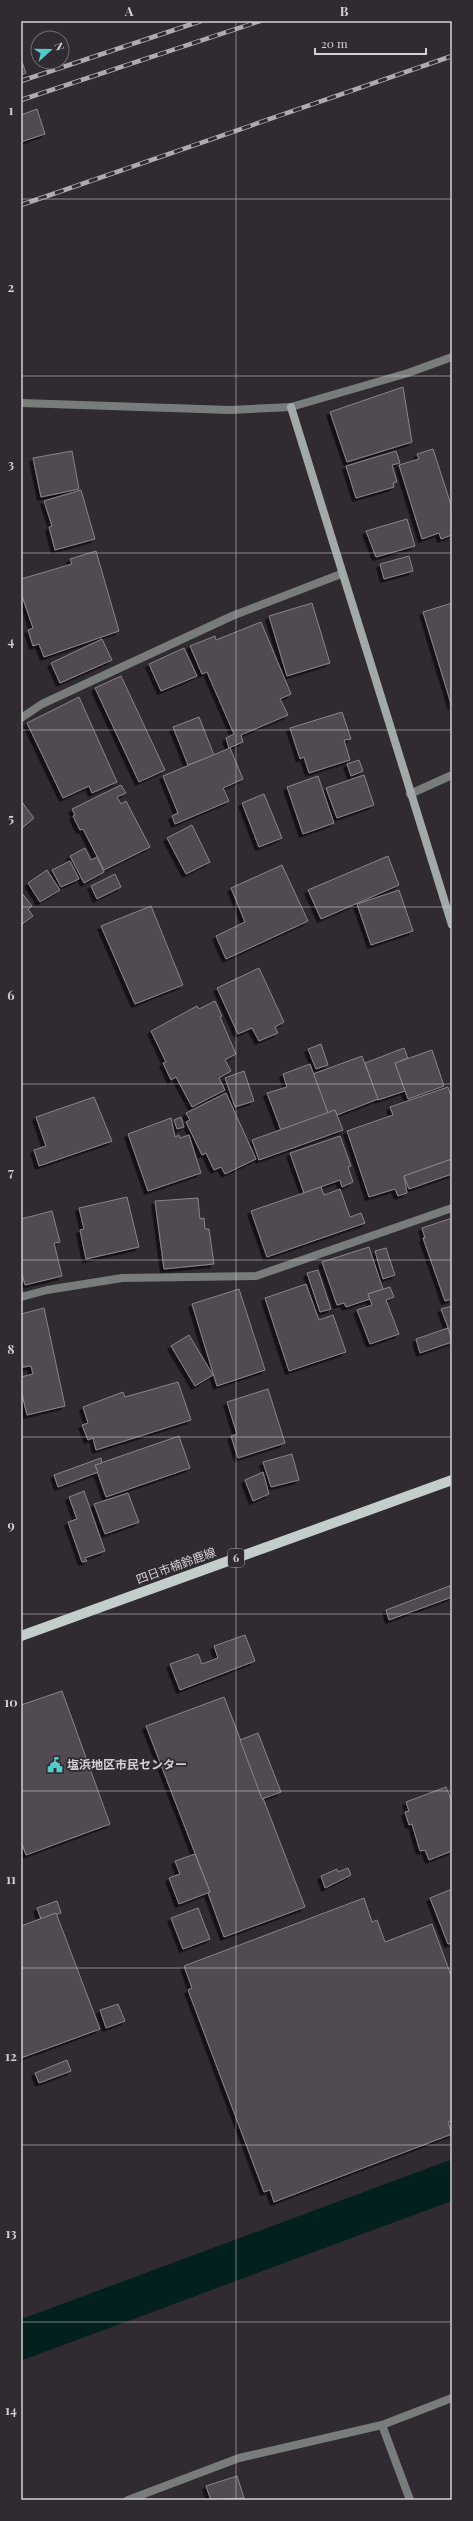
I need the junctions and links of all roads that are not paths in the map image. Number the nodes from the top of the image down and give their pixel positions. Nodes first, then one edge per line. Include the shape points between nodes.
1 (452, 357) edge
2 (21, 403) edge
3 (291, 407) junction
4 (341, 574) junction
5 (21, 718) edge
6 (452, 775) edge
7 (410, 794) junction
8 (452, 925) edge
9 (452, 1208) edge
10 (21, 1297) edge
11 (452, 1480) edge
12 (21, 1636) edge
13 (452, 2398) edge
14 (382, 2425) junction
15 (128, 2500) edge
16 (410, 2500) edge

1 - 3 street via 408,373
2 - 3 street via 230,410
3 - 4 street
4 - 5 street via 232,616 42,704
4 - 7 street
6 - 7 street
7 - 8 street
9 - 10 street via 256,1276 122,1278 47,1290
11 - 12 main road, 四日市楠鈴鹿線 / 6
13 - 14 street
14 - 15 street via 239,2458
14 - 16 street

